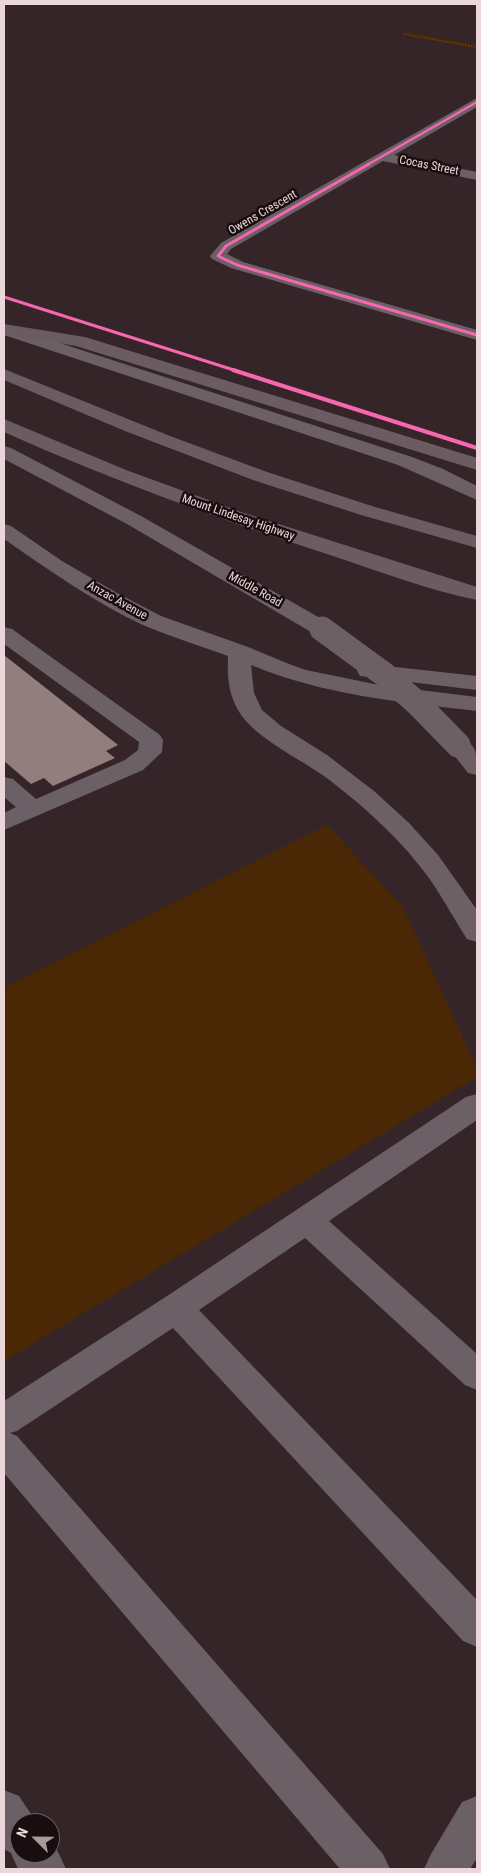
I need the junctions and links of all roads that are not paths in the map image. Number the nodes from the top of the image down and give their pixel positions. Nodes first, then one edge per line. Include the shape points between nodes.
1 (477, 102) edge
2 (382, 157) junction
3 (477, 176) edge
4 (4, 329) edge
5 (477, 335) edge
6 (4, 374) edge
7 (4, 425) edge
8 (4, 452) edge
9 (477, 464) edge
10 (477, 494) edge
11 (4, 530) edge
12 (477, 542) edge
13 (477, 594) edge
14 (4, 634) edge
15 (240, 652) junction
16 (477, 683) edge
17 (477, 704) edge
18 (477, 768) edge
19 (4, 784) edge
20 (34, 809) junction
21 (4, 822) edge
22 (477, 933) edge
23 (477, 1105) edge
24 (306, 1220) junction
25 (176, 1308) junction
26 (477, 1375) edge
27 (4, 1420) edge
28 (4, 1446) edge
29 (477, 1628) edge
30 (477, 1817) edge
31 (368, 1869) edge
32 (446, 1869) edge

1 - 2 street, Owens Crescent
2 - 3 street, Cocas Street
2 - 5 street, Owens Crescent via 226,246 218,256 237,265
4 - 9 highway via 79,342
4 - 10 main road via 404,461
6 - 12 highway via 252,473
7 - 13 highway, Mount Lindesay Highway via 132,480 235,518
8 - 18 main road, Middle Road, bridge via 134,520 319,628 385,676 419,706
11 - 15 main road, Anzac Avenue via 102,593 153,621
14 - 20 street via 151,740 150,752 134,766
15 - 16 main road, Anzac Avenue via 349,669
15 - 17 main road, Anzac Avenue via 300,676 379,692
15 - 22 main road via 242,690 246,704 256,716 334,772 414,844 459,902
19 - 20 street
20 - 21 street
23 - 24 street
24 - 25 street
24 - 26 street
25 - 27 street
25 - 29 street
28 - 31 street
30 - 32 street

